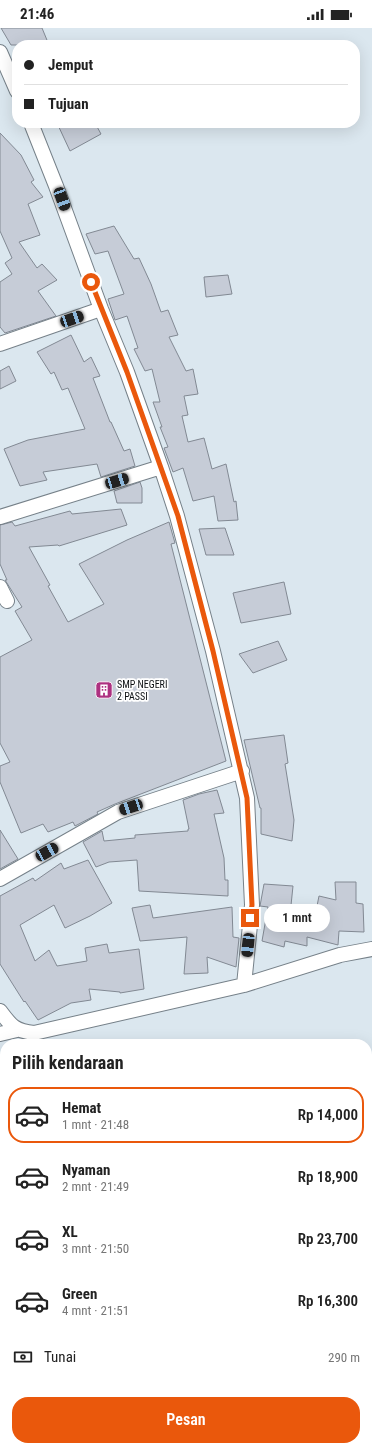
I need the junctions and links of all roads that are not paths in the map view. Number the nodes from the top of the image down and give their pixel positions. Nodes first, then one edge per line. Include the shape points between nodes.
1 (0, 52) edge
2 (12, 80) edge
3 (33, 128) edge
4 (101, 309) junction
5 (0, 344) edge
6 (161, 467) junction
7 (0, 517) edge
8 (0, 587) edge
9 (6, 601) dead end
10 (242, 771) junction
11 (0, 879) edge
12 (372, 949) edge
13 (244, 985) junction
14 (0, 1011) edge
15 (17, 1030) junction
16 (0, 1034) edge

1 - 2 street
3 - 4 street
4 - 5 street
4 - 6 street
6 - 7 street
6 - 10 street via 182,531
8 - 9 street
10 - 11 street via 118,812
10 - 13 street via 247,798 252,905
12 - 13 street
13 - 15 street via 34,1034
14 - 15 street
15 - 16 street

